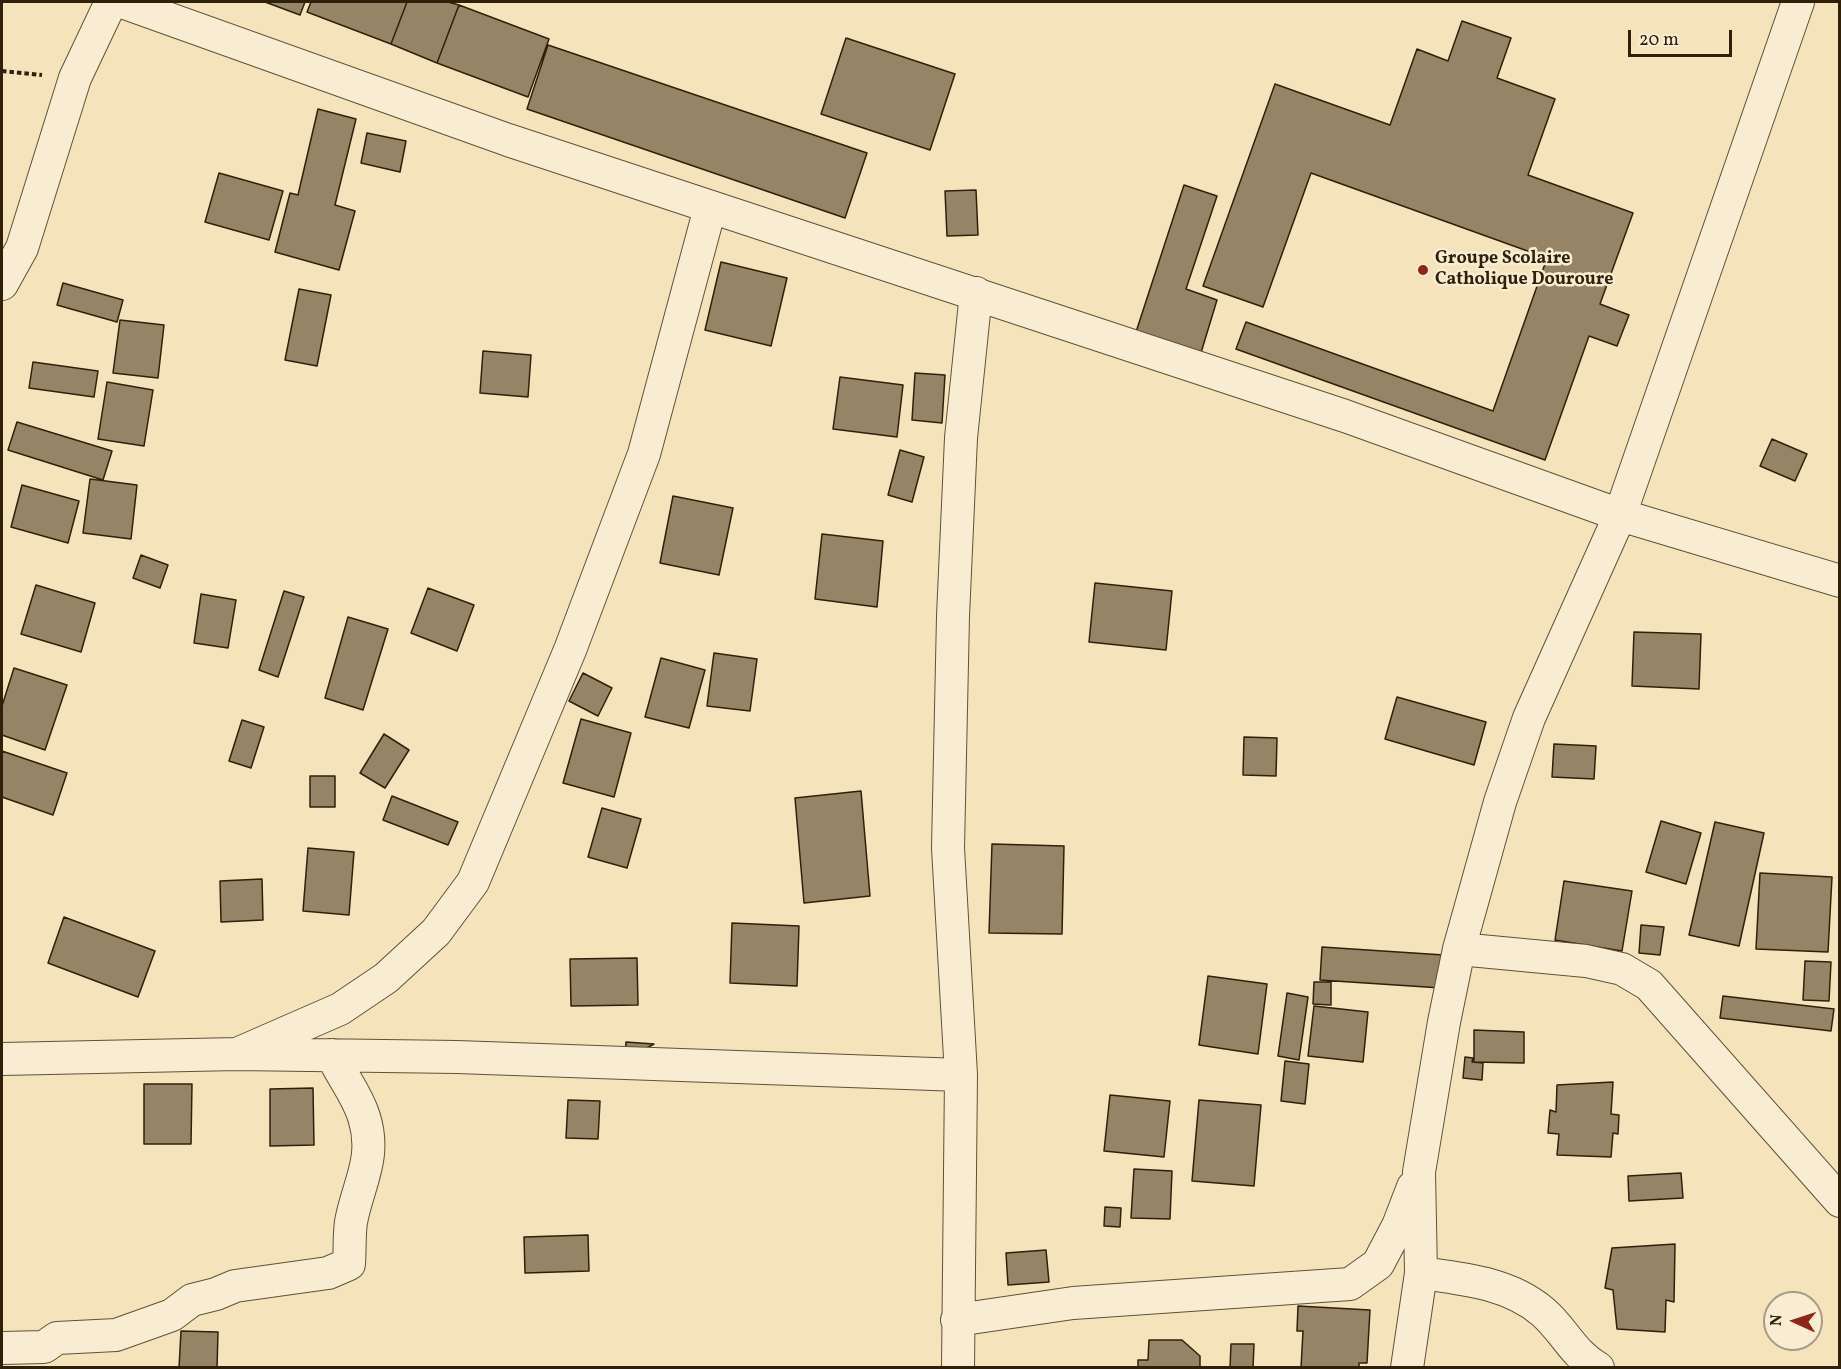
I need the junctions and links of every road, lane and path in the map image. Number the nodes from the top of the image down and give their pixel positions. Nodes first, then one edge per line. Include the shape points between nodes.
1 (111, 2) edge
2 (122, 2) edge
3 (1798, 2) edge
4 (710, 208) junction
5 (2, 284) edge
6 (976, 293) junction
7 (1620, 515) junction
8 (1839, 581) edge
9 (1459, 949) junction
10 (237, 1054) junction
11 (332, 1055) junction
12 (2, 1059) edge
13 (961, 1075) junction
14 (1419, 1172) junction
15 (1839, 1201) edge
16 (1421, 1273) junction
17 (957, 1320) junction
18 (2, 1348) edge
19 (957, 1368) edge
20 (1407, 1368) edge
21 (1598, 1368) edge

1 - 5 street via 75,78 22,248
2 - 4 street
3 - 7 street
4 - 6 street
4 - 10 street via 644,453 570,650 473,882 436,932 386,978 340,1009
6 - 7 street via 1345,416
6 - 13 street via 961,438 948,848
7 - 8 street
7 - 9 street via 1529,718 1500,802
9 - 14 street
9 - 15 street via 1586,961 1623,969 1649,985
10 - 11 street
10 - 12 street
11 - 13 street
11 - 18 street via 356,1096 370,1146 351,1222 349,1264 328,1273 235,1286 192,1300 172,1315 116,1335 57,1338 44,1347
13 - 17 street
14 - 16 street
14 - 17 street via 1378,1264 1350,1284 1073,1304
16 - 20 street
16 - 21 street via 1480,1281 1514,1293 1544,1312 1584,1360
17 - 19 street

